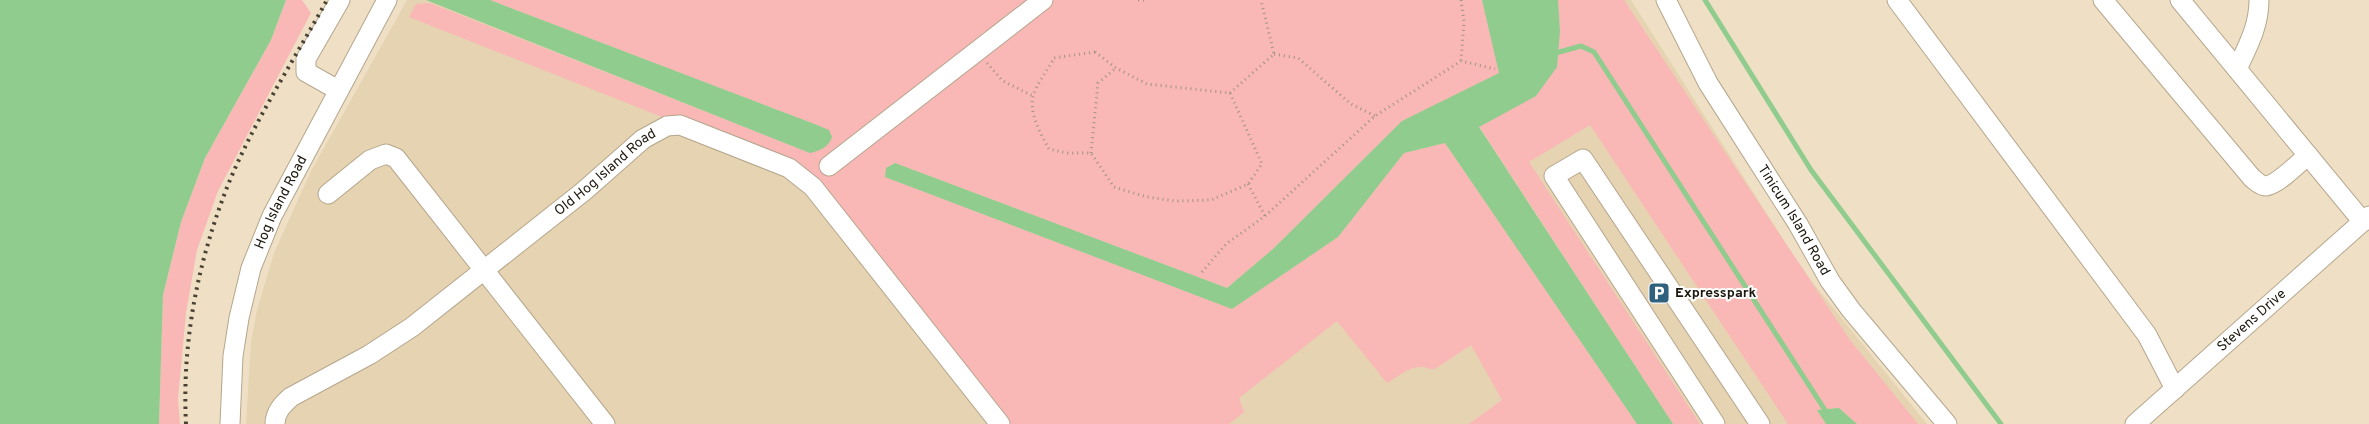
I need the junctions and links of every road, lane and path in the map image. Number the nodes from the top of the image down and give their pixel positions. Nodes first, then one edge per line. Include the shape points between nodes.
1 (340, 0) edge
2 (388, 0) edge
3 (1043, 0) edge
4 (1138, 0) edge
5 (1145, 0) edge
6 (1261, 0) edge
7 (1460, 0) edge
8 (1666, 0) edge
9 (1897, 0) edge
10 (2103, 0) edge
11 (2180, 0) edge
12 (2258, 0) edge
13 (976, 52) junction
14 (1274, 54) junction
15 (1461, 61) junction
16 (1116, 68) junction
17 (1496, 69) dead end
18 (2237, 69) junction
19 (338, 90) junction
20 (1230, 93) junction
21 (1033, 96) junction
22 (1375, 116) junction
23 (1091, 153) junction
24 (2308, 155) junction
25 (829, 166) dead end
26 (1248, 184) junction
27 (328, 194) dead end
28 (1265, 216) junction
29 (2366, 219) edge
30 (484, 271) junction
31 (1202, 272) dead end
32 (2174, 389) junction
33 (230, 424) edge
34 (275, 424) edge
35 (605, 424) edge
36 (1000, 424) edge
37 (1716, 424) edge
38 (1760, 424) edge
39 (1947, 424) edge
40 (2135, 424) edge

1 - 19 street via 306,58 306,72
2 - 19 street, Hog Island Road
3 - 13 street
4 - 5 path
6 - 14 path
7 - 15 path via 1464,22
8 - 39 street, Tinicum Island Road via 1708,83 1798,224 1830,281
9 - 32 street via 2147,335
10 - 24 street via 2259,184 2267,186 2277,181
11 - 18 street
12 - 18 street via 2259,17
13 - 21 path via 1004,81
13 - 25 street
14 - 20 path
14 - 22 path via 1298,58 1351,104
15 - 17 path
15 - 22 path
16 - 20 path via 1147,84
16 - 21 path via 1095,52 1054,58
16 - 23 path via 1098,82
18 - 24 street
19 - 33 street, Hog Island Road via 272,216 252,268 240,311 233,356
20 - 26 path via 1262,164
21 - 23 path via 1032,108 1049,149
22 - 28 path
23 - 26 path via 1114,187 1147,197 1174,202 1211,200
24 - 29 street
26 - 28 path
27 - 30 street via 370,160 386,154 396,158
28 - 31 path via 1226,244
29 - 32 street, Stevens Drive
30 - 34 street, Old Hog Island Road via 388,343 292,396 282,405
30 - 35 street
30 - 36 street, Old Hog Island Road via 643,139 667,126 680,125 789,168 807,181
32 - 40 street, Stevens Drive
37 - 38 street via 1554,176 1583,159

